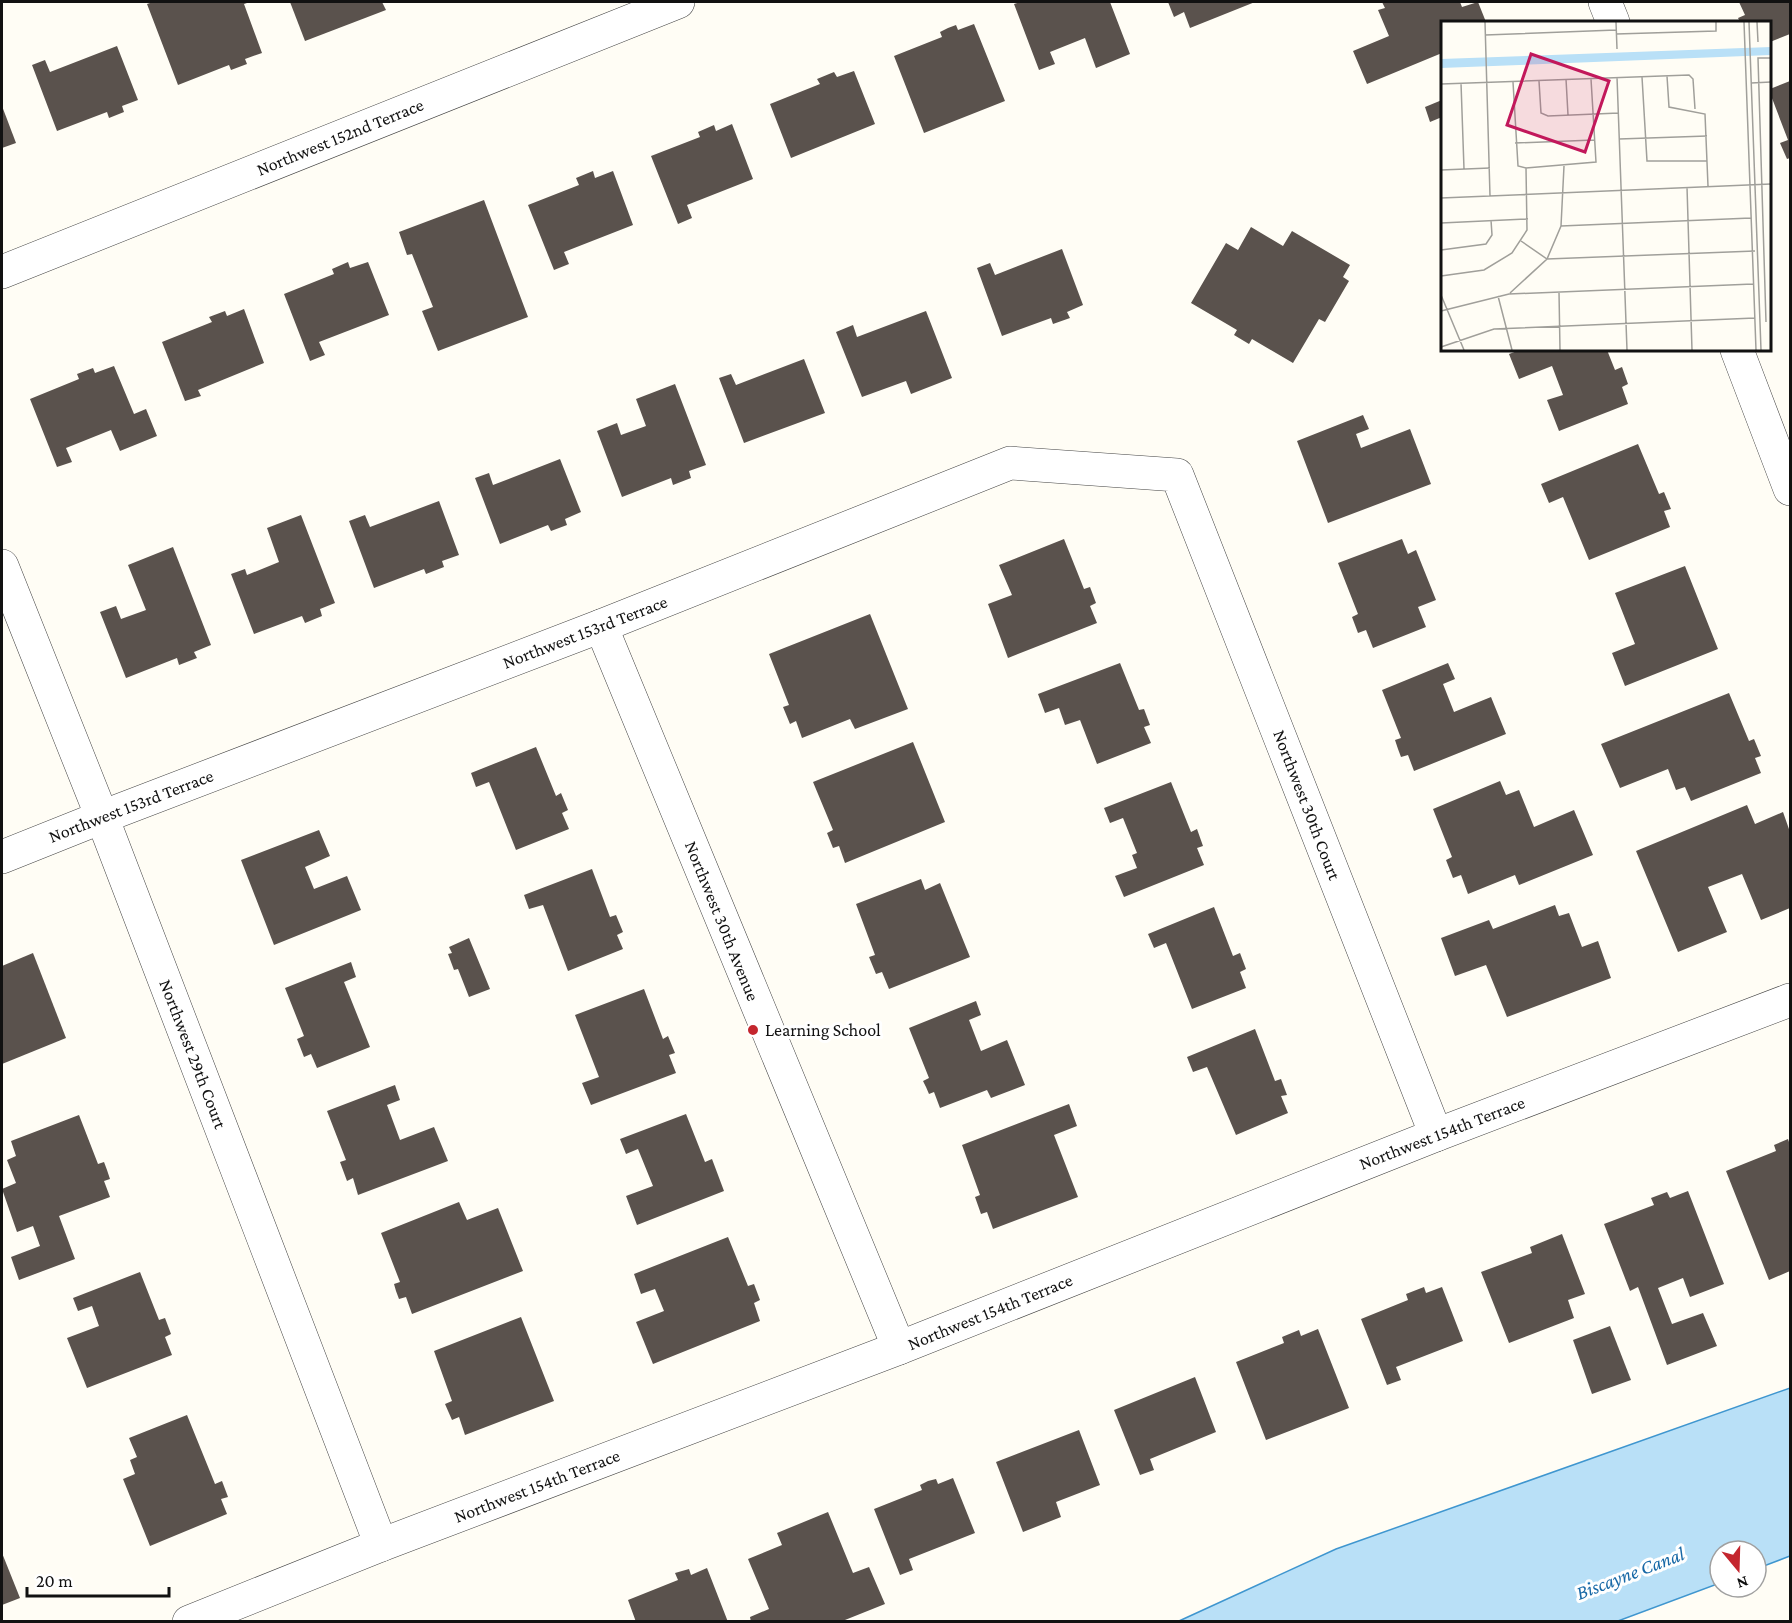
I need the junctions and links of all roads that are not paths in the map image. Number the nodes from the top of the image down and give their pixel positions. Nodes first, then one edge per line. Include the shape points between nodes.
1 (678, 2) edge
2 (1605, 2) edge
3 (1613, 21) edge
4 (2, 272) edge
5 (1737, 351) edge
6 (1177, 475) joint
7 (1791, 489) edge
8 (2, 566) edge
9 (601, 626) junction
10 (102, 817) junction
11 (2, 857) edge
12 (1791, 1000) edge
13 (1436, 1135) junction
14 (899, 1348) junction
15 (381, 1545) junction
16 (189, 1622) edge

1 - 4 street, Northwest 152nd Terrace
2 - 3 street
5 - 7 street
6 - 9 street, Northwest 153rd Terrace via 1010,463
6 - 13 street, Northwest 30th Court
8 - 10 street, Northwest 29th Court
9 - 10 street, Northwest 153rd Terrace
9 - 14 street, Northwest 30th Avenue
10 - 11 street, Northwest 153rd Terrace
10 - 15 street, Northwest 29th Court
12 - 13 street, Northwest 154th Terrace
13 - 14 street, Northwest 154th Terrace
14 - 15 street, Northwest 154th Terrace
15 - 16 street, Northwest 154th Terrace

